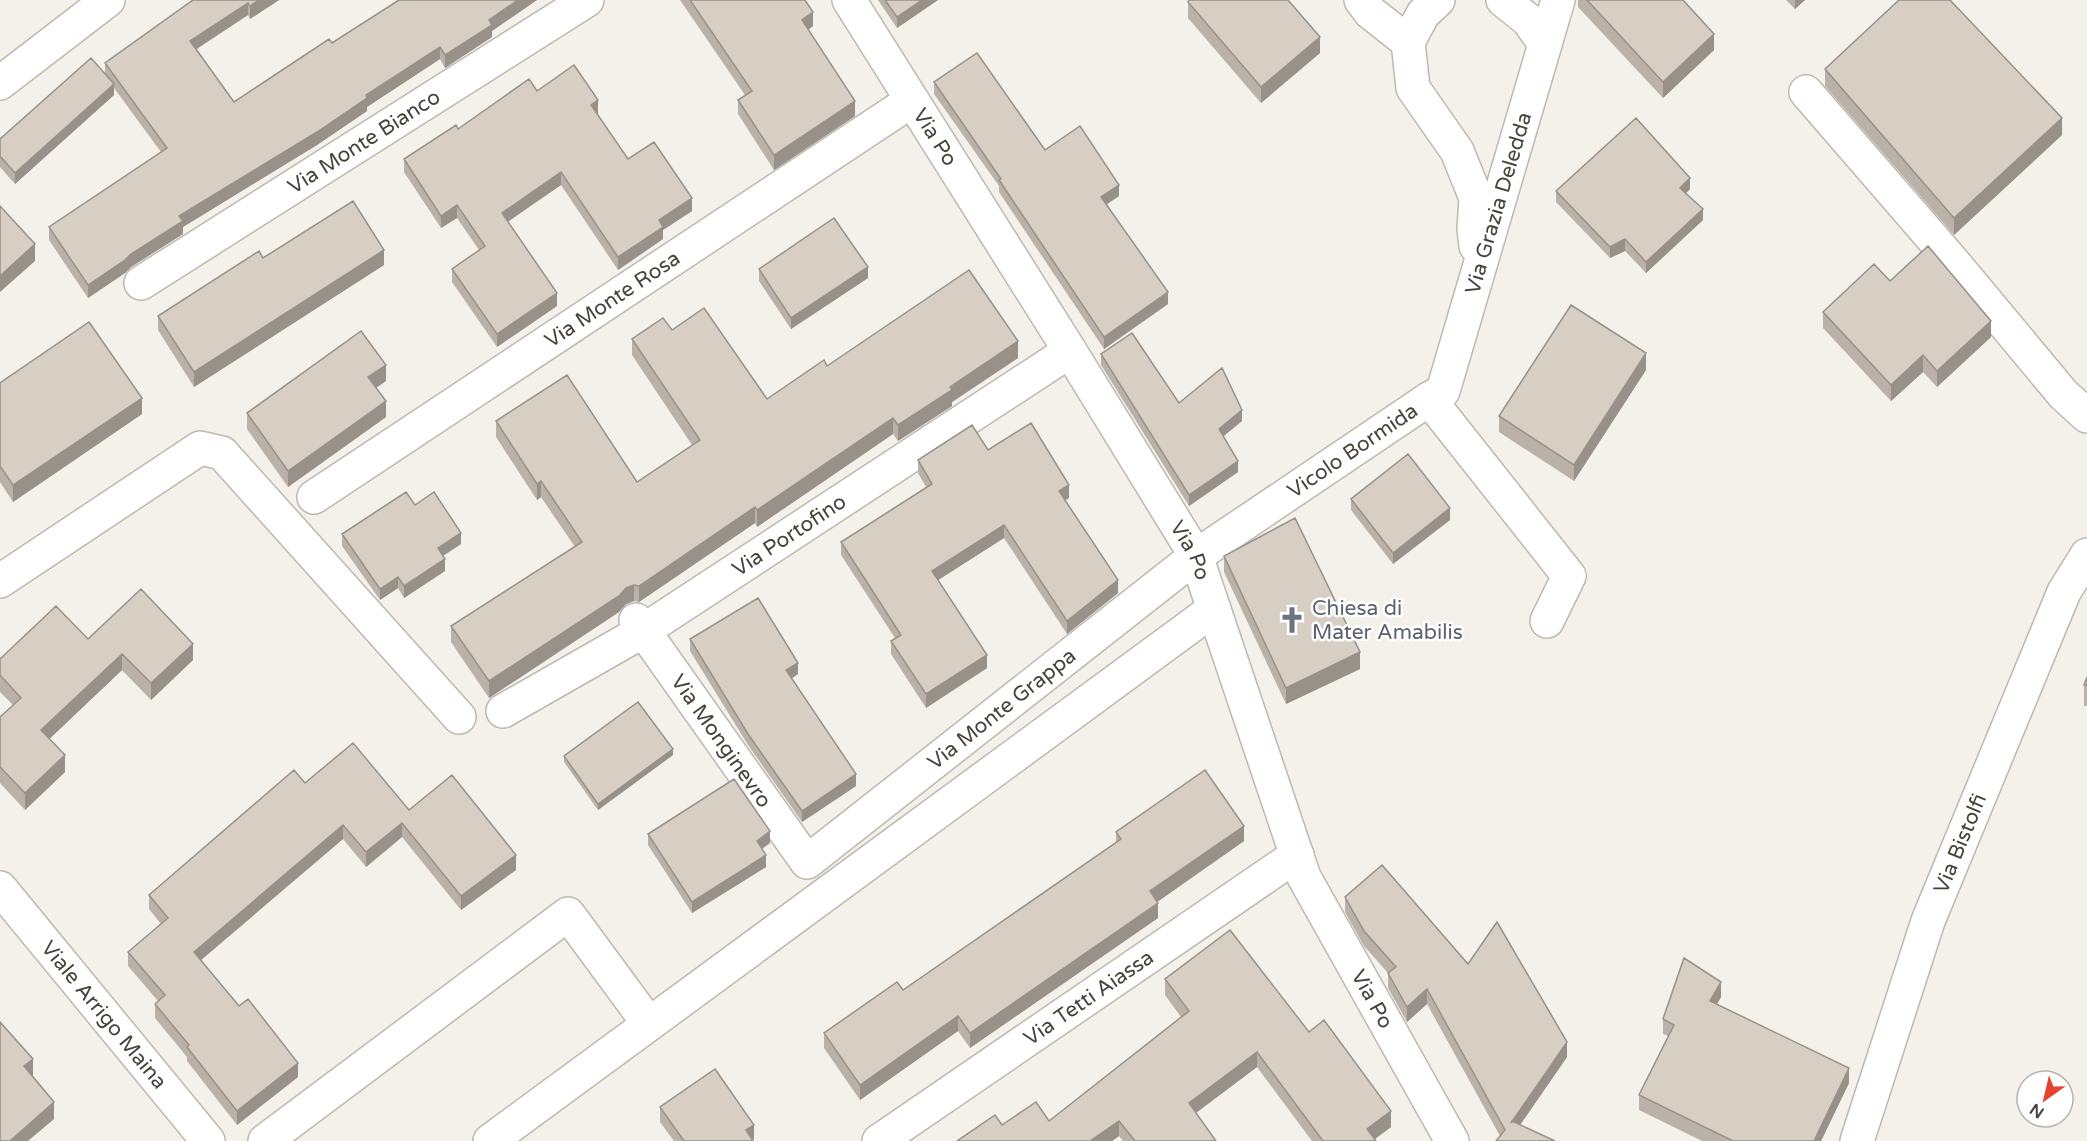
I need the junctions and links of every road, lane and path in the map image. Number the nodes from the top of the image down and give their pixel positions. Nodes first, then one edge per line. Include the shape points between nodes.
1 (108, 0) edge
2 (587, 0) edge
3 (849, 0) edge
4 (1361, 0) edge
5 (1438, 0) edge
6 (1503, 0) edge
7 (1558, 0) edge
8 (1408, 42) junction
9 (1545, 44) junction
10 (0, 83) edge
11 (1806, 92) dead end
12 (911, 101) junction
13 (1479, 273) junction
14 (141, 283) dead end
15 (1070, 351) junction
16 (1429, 399) junction
17 (2087, 416) edge
18 (314, 497) dead end
19 (2087, 555) edge
20 (1196, 556) junction
21 (0, 581) edge
22 (1214, 609) junction
23 (1546, 621) dead end
24 (639, 626) junction
25 (503, 711) dead end
26 (459, 717) dead end
27 (807, 862) joint
28 (1301, 866) junction
29 (0, 888) edge
30 (649, 1024) junction
31 (208, 1141) edge
32 (265, 1141) edge
33 (490, 1141) edge
34 (879, 1141) edge
35 (1452, 1141) edge
36 (1857, 1141) edge

1 - 10 street
2 - 14 street, Via Monte Bianco
3 - 12 street, Via Po
4 - 8 street
5 - 8 street via 1423,14
6 - 9 street via 1528,20
7 - 9 street, Via Grazia Deledda
8 - 13 street via 1413,88 1457,152 1476,198 1474,229
9 - 13 street, Via Grazia Deledda
11 - 17 street via 2063,394
12 - 15 street, Via Po
12 - 18 street, Via Monte Rosa
13 - 16 street, Via Grazia Deledda via 1443,391
15 - 20 street, Via Po
15 - 24 street, Via Portofino
16 - 20 street, Vicolo Bormida
16 - 23 street, Vicolo Bormida via 1569,576
19 - 36 street, Via Bistolfi via 2064,592 1928,921
20 - 22 street, Via Po
20 - 27 street, Via Monte Grappa
21 - 26 street via 200,448 222,453
22 - 28 street, Via Po
22 - 30 street
24 - 25 street, Via Portofino
24 - 27 street, Via Monginevro
28 - 34 street, Via Tetti Aiassa
28 - 35 street, Via Po
29 - 31 street, Viale Arrigo Maina
30 - 32 street via 568,914
30 - 33 street

